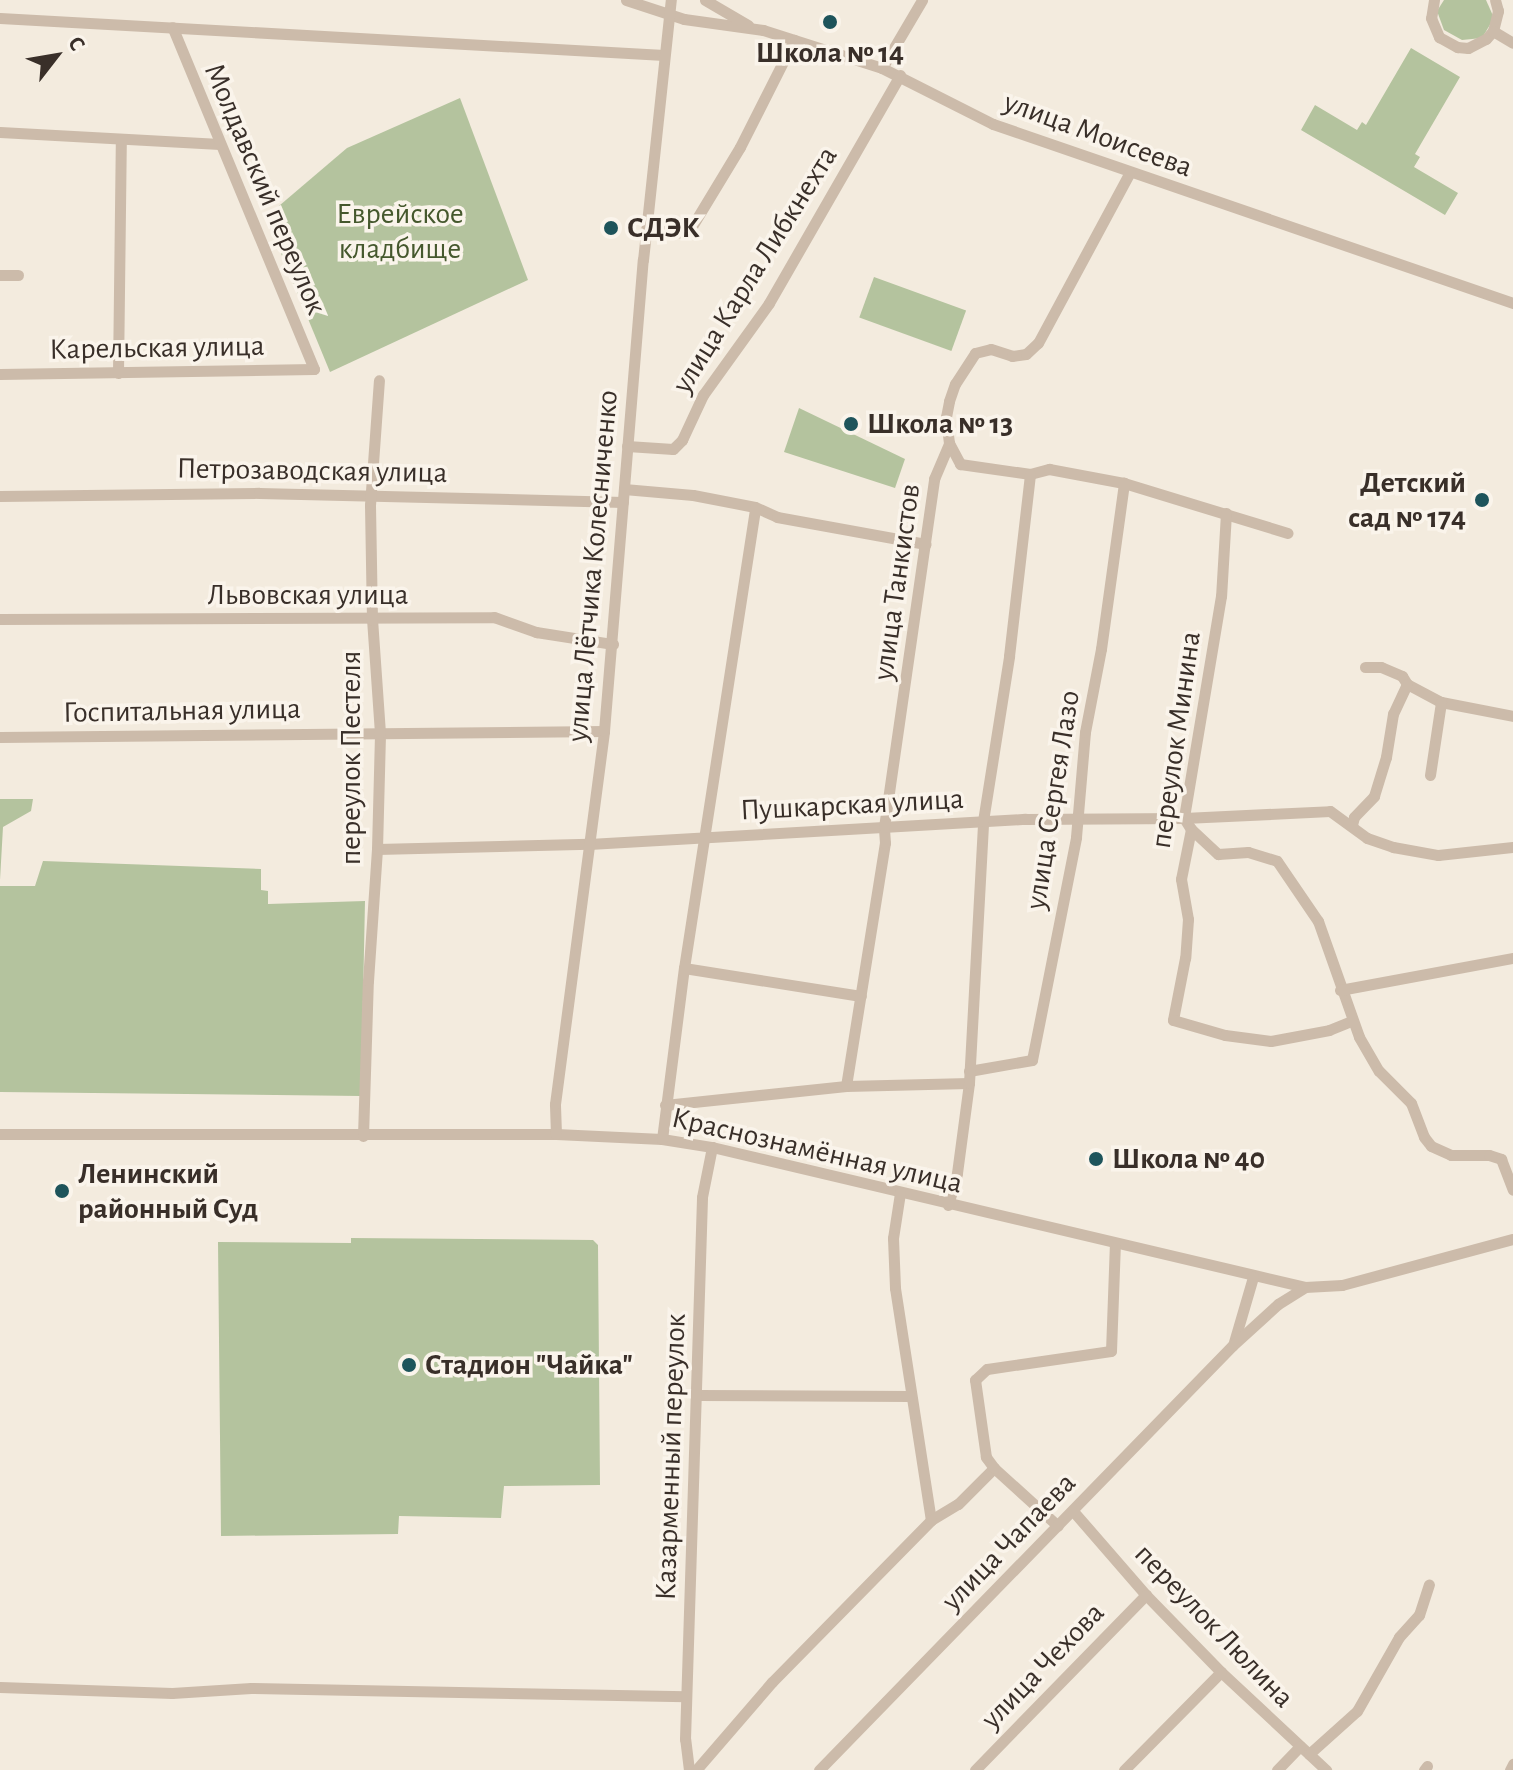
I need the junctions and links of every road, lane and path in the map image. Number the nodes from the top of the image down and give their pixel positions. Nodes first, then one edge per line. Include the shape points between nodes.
1 (626, 0) edge
2 (671, 0) edge
3 (705, 0) edge
4 (922, 0) edge
5 (1434, 0) edge
6 (1495, 0) edge
7 (669, 15) junction
8 (0, 18) edge
9 (172, 27) junction
10 (763, 30) junction
11 (1493, 31) junction
12 (794, 40) junction
13 (1513, 43) edge
14 (664, 55) junction
15 (882, 68) junction
16 (900, 75) junction
17 (0, 132) edge
18 (121, 139) junction
19 (220, 144) junction
20 (1130, 172) junction
21 (646, 230) junction
22 (0, 275) edge
23 (18, 275) dead end
24 (1513, 303) edge
25 (314, 369) joint
26 (118, 373) junction
27 (0, 374) edge
28 (379, 380) dead end
29 (949, 443) junction
30 (627, 446) junction
31 (1030, 474) junction
32 (1124, 483) junction
33 (624, 489) junction
34 (0, 496) edge
35 (372, 496) junction
36 (623, 502) junction
37 (755, 507) junction
38 (1226, 513) junction
39 (1288, 533) dead end
40 (926, 544) junction
41 (0, 619) edge
42 (372, 620) junction
43 (613, 644) junction
44 (1365, 667) dead end
45 (1407, 684) junction
46 (1441, 702) junction
47 (1513, 716) edge
48 (604, 731) junction
49 (380, 733) junction
50 (0, 737) edge
51 (1430, 775) dead end
52 (1076, 818) junction
53 (983, 821) junction
54 (1187, 824) junction
55 (1352, 825) junction
56 (884, 827) junction
57 (704, 837) junction
58 (589, 844) junction
59 (1513, 847) edge
60 (377, 849) junction
61 (1513, 958) edge
62 (684, 968) junction
63 (1340, 990) junction
64 (861, 996) junction
65 (1351, 1021) junction
66 (969, 1077) junction
67 (846, 1086) junction
68 (665, 1105) junction
69 (0, 1134) edge
70 (556, 1134) junction
71 (363, 1136) junction
72 (662, 1139) junction
73 (712, 1147) junction
74 (1513, 1190) edge
75 (900, 1193) junction
76 (948, 1205) junction
77 (1513, 1239) edge
78 (1115, 1244) junction
79 (1253, 1277) junction
80 (1305, 1287) junction
81 (1232, 1346) junction
82 (698, 1395) junction
83 (909, 1396) junction
84 (994, 1468) junction
85 (1073, 1511) junction
86 (931, 1520) junction
87 (1058, 1526) junction
88 (1429, 1585) dead end
89 (1146, 1595) junction
90 (1221, 1672) junction
91 (0, 1687) edge
92 (686, 1696) junction
93 (1304, 1750) junction
94 (1513, 1764) edge
95 (689, 1770) edge
96 (696, 1770) edge
97 (819, 1770) edge
98 (975, 1770) edge
99 (1124, 1770) edge
100 (1277, 1770) edge
101 (1326, 1770) edge
102 (1510, 1770) edge

1 - 7 street, улица Моисеева
2 - 7 street, улица Лётчика Колесниченко
3 - 10 street
4 - 15 street
5 - 11 street via 1434,28 1447,43 1468,48
6 - 11 street
7 - 10 street, улица Моисеева
7 - 14 street, улица Лётчика Колесниченко
8 - 9 street
9 - 14 street
9 - 19 street, Молдавский переулок
10 - 12 street, улица Моисеева
11 - 13 street
12 - 15 street, улица Моисеева
12 - 21 street via 740,147 688,233
14 - 21 street, улица Лётчика Колесниченко
15 - 16 street, улица Моисеева
16 - 20 street, улица Моисеева via 993,124
16 - 30 street, улица Карла Либкнехта via 769,303 703,395 682,440 673,449
17 - 18 street
18 - 19 street
18 - 26 street
19 - 25 street, Молдавский переулок
20 - 24 street, улица Моисеева
20 - 29 street, улица Танкистов via 1038,343 1026,354 1012,356 982,350 964,367 946,417
21 - 30 street, улица Лётчика Колесниченко
22 - 23 street
25 - 26 street, Карельская улица
26 - 27 street, Карельская улица
28 - 35 street, переулок Пестеля
29 - 31 street via 960,464
29 - 40 street, улица Танкистов via 934,479
30 - 33 street, улица Лётчика Колесниченко
31 - 32 street via 1049,469
31 - 53 street
32 - 38 street
32 - 52 street, улица Сергея Лазо
33 - 36 street, улица Лётчика Колесниченко
33 - 37 street
34 - 35 street, Петрозаводская улица
35 - 36 street, Петрозаводская улица
35 - 42 street, переулок Пестеля
36 - 43 street, улица Лётчика Колесниченко
37 - 40 street via 777,517
37 - 57 street
38 - 39 street
38 - 54 street, переулок Минина via 1221,596
40 - 56 street, улица Танкистов
41 - 42 street, Львовская улица
42 - 43 street, Львовская улица via 494,617 536,632
42 - 49 street, переулок Пестеля
43 - 48 street, улица Лётчика Колесниченко
44 - 45 street via 1381,667
45 - 46 street
45 - 55 street via 1393,714 1374,796
46 - 47 street
46 - 51 street
48 - 49 street, Госпитальная улица
48 - 58 street, улица Лётчика Колесниченко
49 - 50 street, Госпитальная улица
49 - 60 street, переулок Пестеля
52 - 53 street, Пушкарская улица
52 - 54 street, Пушкарская улица
52 - 66 street, улица Сергея Лазо via 1068,886 1032,1060
53 - 56 street, Пушкарская улица
53 - 66 street
54 - 55 street, Пушкарская улица via 1330,811
54 - 63 street via 1218,854 1248,852 1277,861 1318,921
54 - 65 street, переулок Минина via 1181,879 1188,919 1173,1020 1271,1041
55 - 59 street via 1367,838 1438,855
56 - 57 street, Пушкарская улица
56 - 64 street, улица Танкистов
57 - 58 street, Пушкарская улица
57 - 62 street
58 - 60 street, Пушкарская улица
58 - 70 street, улица Лётчика Колесниченко via 555,1104
60 - 71 street, переулок Пестеля
61 - 63 street
62 - 64 street
62 - 68 street
63 - 65 street
64 - 67 street, улица Танкистов
65 - 74 street via 1379,1071 1411,1103 1431,1146 1451,1155 1501,1159
66 - 67 street
66 - 76 street
67 - 68 street
68 - 72 street
69 - 71 street, Краснознамённая улица
70 - 71 street, Краснознамённая улица
70 - 72 street, Краснознамённая улица
72 - 73 street, Краснознамённая улица
73 - 75 street, Краснознамённая улица
73 - 82 street, Казарменный переулок via 702,1197
75 - 76 street, Краснознамённая улица
75 - 83 street via 893,1238
76 - 78 street, Краснознамённая улица
77 - 80 street, Краснознамённая улица via 1342,1285
78 - 79 street, Краснознамённая улица
78 - 84 street via 1111,1351 987,1369 975,1380 986,1457
79 - 80 street, Краснознамённая улица
79 - 81 street, улица Чапаева
80 - 81 street, улица Чапаева
81 - 85 street, улица Чапаева
82 - 83 street
82 - 92 street, Казарменный переулок
83 - 86 street
84 - 86 street via 958,1504
84 - 87 street
85 - 87 street, улица Чапаева
85 - 89 street, переулок Люлина
86 - 96 street via 772,1682
87 - 97 street, улица Чапаева
88 - 93 street via 1419,1615 1399,1637 1357,1711
89 - 90 street, переулок Люлина
89 - 98 street, улица Чехова
90 - 93 street, переулок Люлина
90 - 99 street
91 - 92 street
92 - 95 street, Казарменный переулок
93 - 100 street
93 - 101 street, переулок Люлина
94 - 102 street

